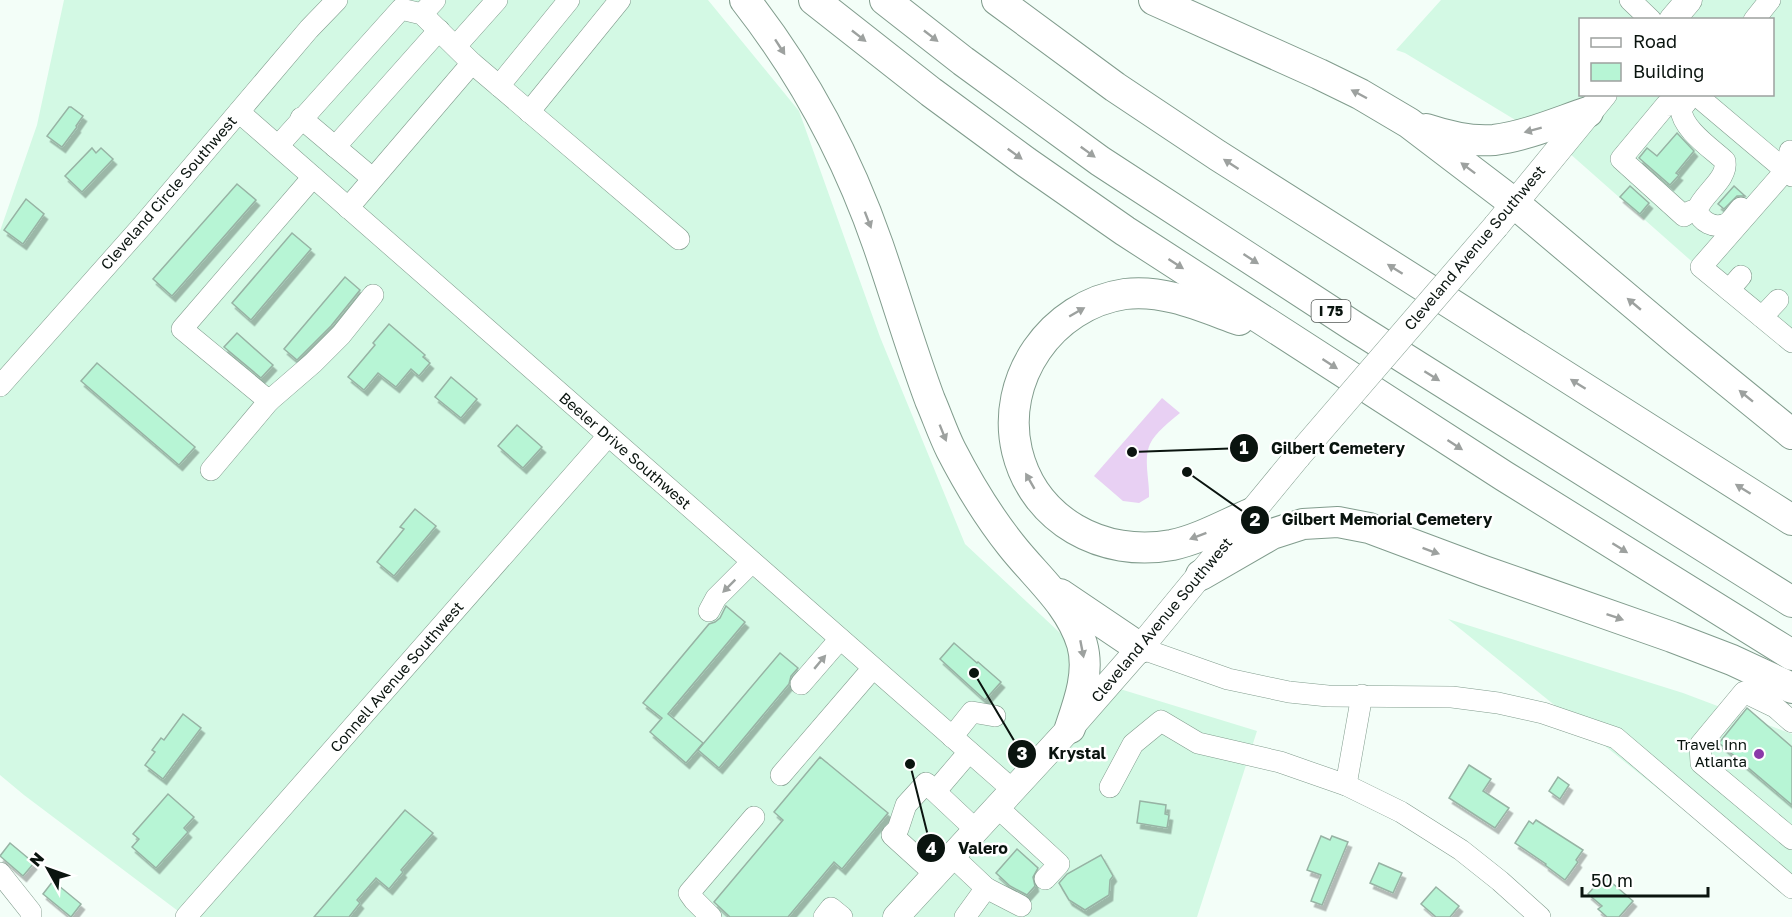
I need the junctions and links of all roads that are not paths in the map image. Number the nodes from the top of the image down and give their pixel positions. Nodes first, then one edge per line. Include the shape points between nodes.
1 (337, 0) edge
2 (497, 0) edge
3 (569, 0) edge
4 (621, 0) edge
5 (745, 0) edge
6 (814, 0) edge
7 (885, 0) edge
8 (996, 0) edge
9 (1154, 0) edge
10 (1630, 0) edge
11 (1689, 0) edge
12 (1770, 0) edge
13 (429, 7) edge
14 (1649, 18) edge
15 (1674, 18) edge
16 (1756, 18) edge
17 (439, 30) junction
18 (456, 46) junction
19 (472, 63) junction
20 (499, 86) junction
21 (1690, 98) edge
22 (1596, 104) edge
23 (239, 112) junction
24 (529, 112) junction
25 (302, 118) junction
26 (1409, 123) junction
27 (278, 146) junction
28 (335, 147) junction
29 (1787, 165) edge
30 (313, 177) junction
31 (372, 178) junction
32 (348, 208) junction
33 (1696, 210) junction
34 (1505, 214) junction
35 (679, 239) dead end
36 (373, 295) dead end
37 (1778, 300) dead end
38 (1762, 317) junction
39 (1290, 338) junction
40 (1792, 342) edge
41 (0, 386) edge
42 (269, 401) junction
43 (1792, 434) edge
44 (608, 436) junction
45 (211, 470) dead end
46 (1252, 513) junction
47 (1792, 520) edge
48 (752, 562) junction
49 (1201, 574) junction
50 (1043, 581) junction
51 (1792, 602) edge
52 (710, 611) dead end
53 (840, 639) junction
54 (1140, 648) junction
55 (1792, 655) edge
56 (874, 661) junction
57 (801, 684) dead end
58 (1792, 688) edge
59 (1362, 695) junction
60 (995, 716) dead end
61 (1792, 722) edge
62 (1070, 728) junction
63 (952, 737) junction
64 (969, 752) junction
65 (781, 775) dead end
66 (1346, 786) junction
67 (1110, 787) dead end
68 (932, 789) junction
69 (1005, 799) junction
70 (754, 817) dead end
71 (976, 830) junction
72 (1792, 839) edge
73 (944, 865) junction
74 (0, 873) edge
75 (1045, 879) dead end
76 (986, 888) junction
77 (1792, 888) edge
78 (1021, 906) dead end
79 (903, 915) edge
80 (31, 917) edge
81 (186, 917) edge
82 (711, 917) edge
83 (824, 917) edge
84 (842, 917) edge
85 (965, 917) edge
86 (1540, 917) edge

1 - 23 street, Cleveland Circle Southwest
2 - 18 street
3 - 20 street
4 - 24 street
5 -> 50 highway via 805,85 848,169 950,448 985,509
6 -> 39 highway via 1026,162
7 -> 51 highway, I 75 via 1100,161
47 -> 8 highway via 1217,155
26 -> 9 highway via 1319,74
10 - 14 street
11 - 15 main road
12 - 16 street
13 - 17 street
13 - 25 street via 401,9
17 - 18 street
17 - 28 street
18 - 19 street
19 - 20 street
19 - 31 street
20 - 24 street
21 - 29 street via 1750,132
21 - 33 street via 1681,109 1681,116 1725,161 1724,173
21 - 33 street via 1666,105 1621,159 1684,216
22 -> 26 highway via 1545,127 1494,140 1444,135
22 - 34 main road, Cleveland Avenue Southwest
23 - 27 street, Beeler Drive Southwest
23 - 41 street, Cleveland Circle Southwest
24 - 35 street
25 - 27 street
25 - 28 street
34 -> 26 highway
27 - 30 street, Beeler Drive Southwest
28 - 31 street
29 - 33 street via 1724,225 1707,223
29 - 38 street via 1701,267 1735,283
30 - 32 street, Beeler Drive Southwest
30 - 42 street via 182,329
31 - 32 street
32 - 44 street, Beeler Drive Southwest
43 -> 34 highway via 1679,342
34 - 46 main road, Cleveland Avenue Southwest, bridge
36 - 42 street via 341,335
37 - 38 street
38 - 40 street
46 -> 39 highway via 1172,545 1121,546 1074,530 1041,500 1026,476 1017,451 1016,399 1022,376 1047,335 1082,308 1126,294 1182,300
39 -> 55 highway
42 - 45 street
44 - 48 street, Beeler Drive Southwest
44 - 81 street, Connell Avenue Southwest
46 - 49 main road, Cleveland Avenue Southwest
48 -> 52 street via 716,598
48 - 53 street, Beeler Drive Southwest
49 - 54 main road, Cleveland Avenue Southwest
49 -> 58 highway via 1272,534 1303,524 1338,522 1369,528 1672,637
50 - 54 highway
50 -> 62 highway via 1070,617 1083,646 1083,682
53 - 56 street, Beeler Drive Southwest
57 -> 53 street
54 - 59 street via 1228,679 1289,692
54 - 62 main road, Cleveland Avenue Southwest
56 - 63 street, Beeler Drive Southwest
56 - 65 street
59 - 66 street
59 - 77 street via 1452,697 1498,703 1543,713 1616,738
60 - 63 street via 972,712
61 - 72 street via 1775,707 1744,692 1700,745 1701,762
62 - 69 main road, Cleveland Avenue Southwest
63 - 64 street, Beeler Drive Southwest
64 - 68 street via 940,786
64 - 69 street, Beeler Drive Southwest
66 - 67 street via 1280,762 1198,743 1161,722 1133,744
66 - 86 street via 1401,812 1461,850
68 - 71 street
68 - 73 street via 926,783 906,805 892,835
69 - 71 main road, Cleveland Avenue Southwest
69 - 75 street, Beeler Drive Southwest via 1059,864
70 - 82 street via 689,893
71 - 73 main road, Cleveland Avenue Southwest
73 - 76 street
73 - 79 main road, Cleveland Avenue Southwest
74 - 80 street
76 - 78 street
76 - 85 street
83 - 84 street via 831,908

